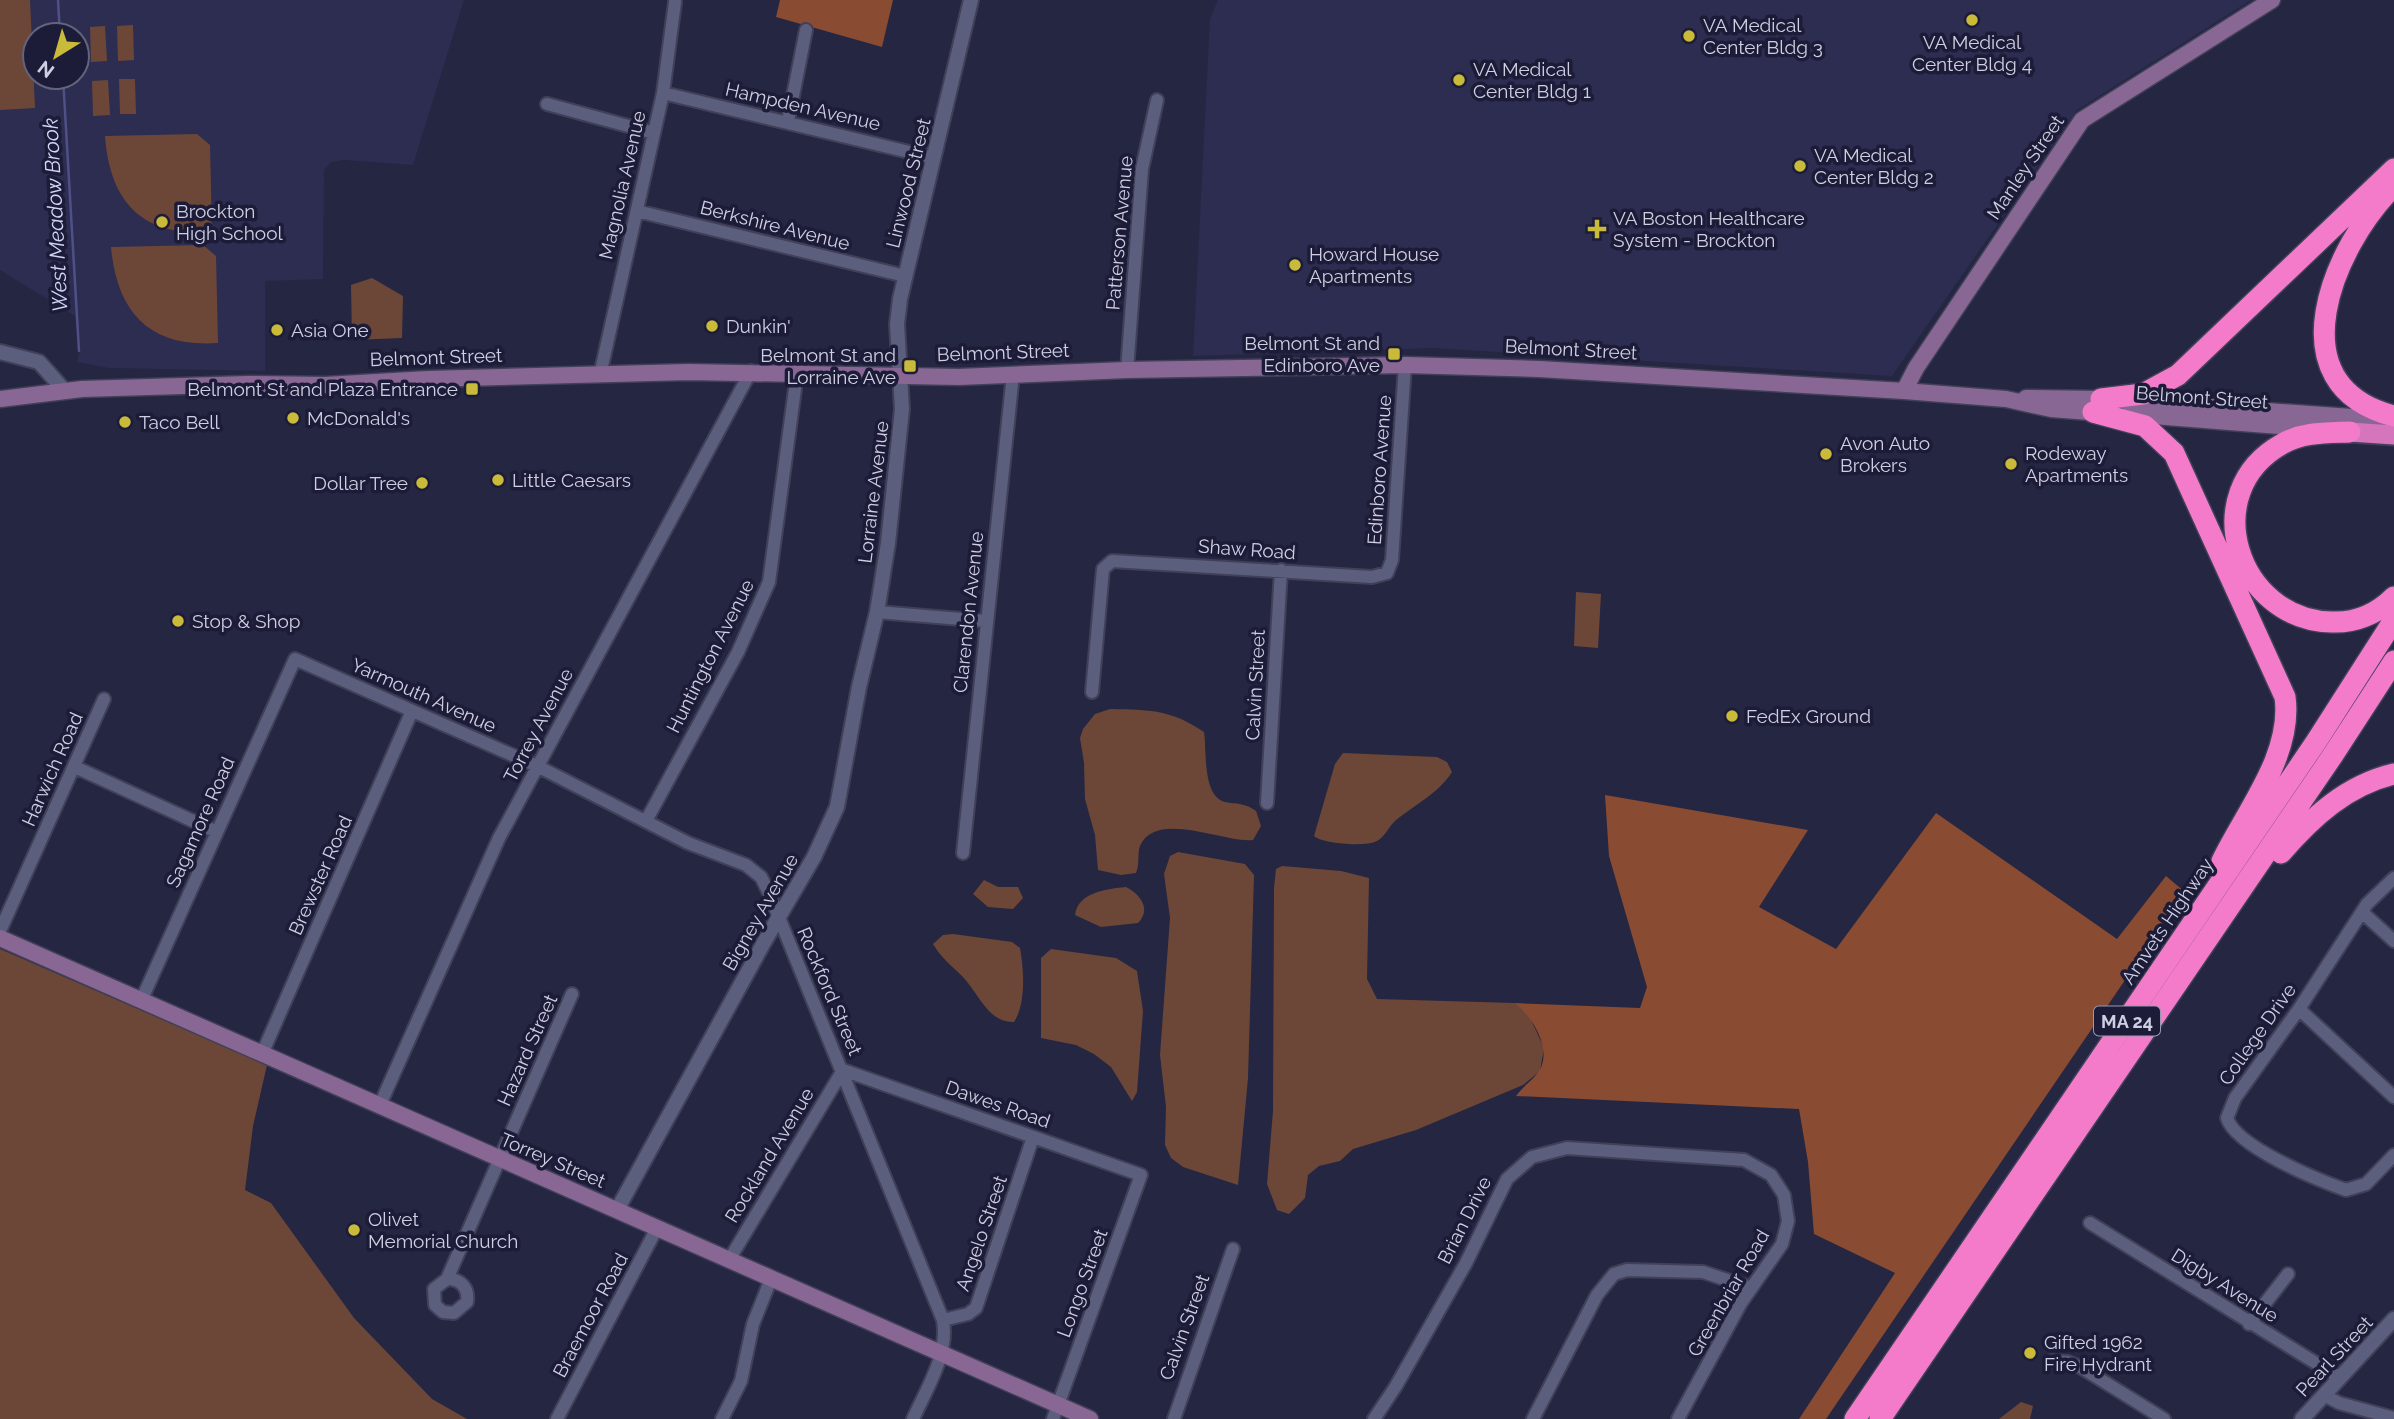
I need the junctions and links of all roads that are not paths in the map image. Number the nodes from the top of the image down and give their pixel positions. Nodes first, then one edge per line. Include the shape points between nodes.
1 (971, 0) edge
2 (2272, 0) edge
3 (675, 2) dead end
4 (806, 30) dead end
5 (663, 93) junction
6 (1157, 100) dead end
7 (547, 104) dead end
8 (788, 121) junction
9 (654, 133) junction
10 (934, 158) junction
11 (2394, 169) edge
12 (2394, 186) edge
13 (637, 211) junction
14 (905, 276) junction
15 (0, 352) edge
16 (1405, 365) junction
17 (1127, 370) junction
18 (751, 371) junction
19 (797, 374) junction
20 (1013, 374) junction
21 (600, 375) junction
22 (898, 376) junction
23 (64, 390) junction
24 (1904, 391) junction
25 (0, 399) edge
26 (2097, 405) junction
27 (2394, 418) edge
28 (2350, 432) junction
29 (2394, 435) edge
30 (1281, 570) junction
31 (1385, 575) joint
32 (2394, 597) edge
33 (877, 612) junction
34 (2394, 620) edge
35 (985, 621) junction
36 (295, 659) joint
37 (2394, 661) edge
38 (1092, 692) dead end
39 (104, 699) dead end
40 (412, 711) junction
41 (537, 766) junction
42 (75, 767) junction
43 (2394, 775) edge
44 (1267, 803) dead end
45 (646, 821) junction
46 (216, 831) junction
47 (963, 853) dead end
48 (2394, 878) edge
49 (2362, 912) junction
50 (778, 919) junction
51 (0, 931) edge
52 (2198, 934) junction
53 (0, 938) edge
54 (2394, 941) edge
55 (572, 994) dead end
56 (141, 1001) junction
57 (2299, 1009) junction
58 (262, 1054) junction
59 (843, 1070) junction
60 (2394, 1097) edge
61 (379, 1107) junction
62 (1033, 1137) junction
63 (2394, 1155) edge
64 (499, 1160) junction
65 (1141, 1175) joint
66 (1778, 1182) joint
67 (617, 1210) junction
68 (2090, 1223) dead end
69 (657, 1228) junction
70 (1233, 1249) dead end
71 (729, 1260) junction
72 (2288, 1274) dead end
73 (447, 1279) dead end
74 (771, 1279) junction
75 (1751, 1288) junction
76 (943, 1320) junction
77 (2394, 1320) edge
78 (2249, 1324) junction
79 (941, 1355) junction
80 (2052, 1362) dead end
81 (2340, 1378) junction
82 (2324, 1395) junction
83 (1056, 1412) edge
84 (2394, 1418) edge
85 (556, 1419) edge
86 (722, 1419) edge
87 (913, 1419) edge
88 (1090, 1419) edge
89 (1174, 1419) edge
90 (1374, 1419) edge
91 (1533, 1419) edge
92 (1678, 1419) edge
93 (1855, 1419) edge
94 (1880, 1419) edge
95 (2164, 1419) edge
96 (2302, 1419) edge

1 - 10 street, Linwood Street
2 - 24 main road, Manley Street via 2082,120
3 - 5 street, Magnolia Avenue
4 - 8 street
5 - 8 street, Hampden Avenue
5 - 9 street, Magnolia Avenue
6 - 17 street, Patterson Avenue via 1142,169
7 - 9 street
8 - 10 street, Hampden Avenue
9 - 13 street, Magnolia Avenue
10 - 14 street, Linwood Street
11 - 26 highway via 2178,375 2143,394
12 - 27 highway via 2346,248 2332,282 2324,330 2333,369 2346,389 2364,405
13 - 14 street, Berkshire Avenue
13 - 21 street, Magnolia Avenue
14 - 22 street, Linwood Street via 897,324
15 - 23 street via 39,362
16 - 17 main road, Belmont Street
16 - 24 main road, Belmont Street
16 - 31 street, Edinboro Avenue via 1392,560
17 - 20 main road, Belmont Street
18 - 19 main road, Belmont Street
18 - 21 main road, Belmont Street
18 - 41 street, Torrey Avenue
19 - 22 main road, Belmont Street
19 - 45 street, Huntington Avenue via 767,589
20 - 22 main road, Belmont Street
20 - 35 street, Clarendon Avenue
21 - 23 main road, Belmont Street
22 - 33 street, Lorraine Avenue via 902,409
23 - 25 main road, Belmont Street
24 - 26 main road, Belmont Street via 2006,399 2052,409
26 - 27 main road, Belmont Street
26 - 28 main road, Belmont Street
26 - 52 highway via 2152,430 2170,448 2286,697 2280,749
28 - 29 highway, Belmont Street
28 - 32 highway via 2300,437 2261,460 2246,480 2237,505 2239,551 2251,579 2267,598 2310,620 2353,620 2380,609
30 - 31 street, Shaw Road
30 - 38 street, Shaw Road via 1123,559 1107,564
30 - 44 street, Calvin Street
33 - 35 street
33 - 50 street, Bigney Avenue via 837,807
34 - 52 highway, Amvets Highway / MA 24
35 - 47 street, Clarendon Avenue
36 - 40 street, Yarmouth Avenue
36 - 46 street, Sagamore Road
37 - 52 highway, Amvets Highway / MA 24
39 - 42 street, Harwich Road
40 - 41 street, Yarmouth Avenue
40 - 58 street, Brewster Road
41 - 45 street, Rockford Street
41 - 61 street, Torrey Avenue via 478,883
42 - 46 street
42 - 51 street, Harwich Road
43 - 52 highway via 2362,785 2313,818
45 - 50 street, Rockford Street via 751,868 764,882
46 - 56 street, Sagamore Road
48 - 49 street, College Drive
49 - 54 street
49 - 57 street, College Drive
50 - 59 street, Rockford Street
50 - 67 street, Bigney Avenue
52 - 93 highway, Amvets Highway / MA 24
52 - 94 highway, Amvets Highway / MA 24
53 - 56 main road, Torrey Street
55 - 64 street, Hazard Street
56 - 58 main road, Torrey Street
57 - 60 street
57 - 63 street, College Drive via 2235,1098 2227,1118 2232,1130 2275,1158 2346,1190 2366,1184
58 - 61 main road, Torrey Street
59 - 62 street, Dawes Road
59 - 71 street, Rockland Avenue
59 - 76 street, Rockford Street
61 - 64 main road, Torrey Street
62 - 65 street, Dawes Road
62 - 76 street, Angelo Street via 976,1308
64 - 67 main road, Torrey Street
64 - 73 street, Hazard Street
65 - 83 street, Longo Street
66 - 75 street, Greenbriar Road via 1787,1203 1787,1229 1778,1251
66 - 90 street, Brian Drive via 1750,1162 1722,1156 1567,1148 1532,1157 1507,1179
67 - 69 main road, Torrey Street
68 - 78 street, Digby Avenue
69 - 71 main road, Torrey Street
69 - 85 street, Braemoor Road
70 - 89 street, Calvin Street
71 - 74 main road, Torrey Street
72 - 78 street
74 - 79 main road, Torrey Street
74 - 86 street via 753,1324 741,1381
75 - 91 street via 1703,1272 1627,1270 1614,1274 1597,1295
75 - 92 street, Greenbriar Road
76 - 79 street, Rockford Street via 946,1337
77 - 81 street, Pearl Street
78 - 81 street, Digby Avenue
79 - 83 main road, Torrey Street
79 - 87 street, Rockford Street
80 - 95 street via 2082,1368
81 - 82 street, Pearl Street
82 - 84 street
82 - 96 street, Pearl Street
83 - 88 main road, Torrey Street

